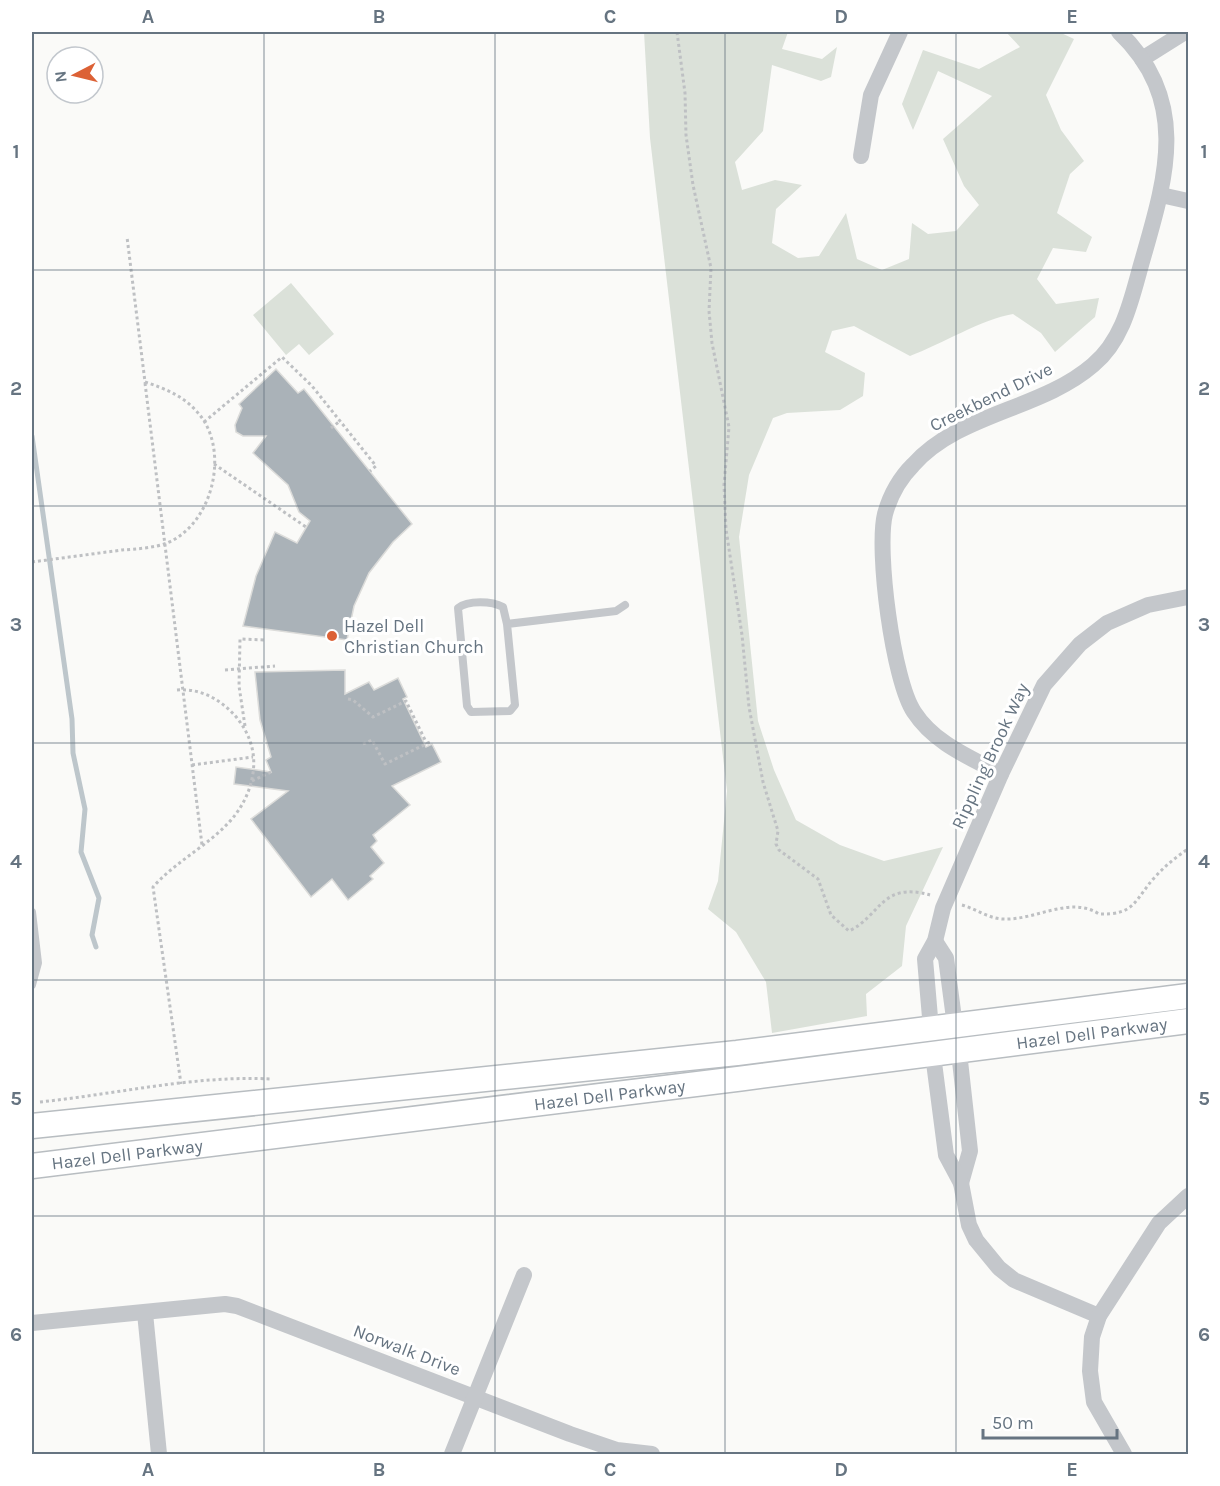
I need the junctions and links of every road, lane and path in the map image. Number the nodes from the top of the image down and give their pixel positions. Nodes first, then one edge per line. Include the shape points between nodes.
1 (677, 32) edge
2 (900, 32) edge
3 (1119, 32) edge
4 (1185, 32) edge
5 (1142, 59) junction
6 (861, 156) dead end
7 (1161, 195) junction
8 (1188, 201) edge
9 (127, 237) dead end
10 (145, 382) junction
11 (340, 421) junction
12 (204, 422) junction
13 (331, 428) dead end
14 (214, 464) junction
15 (370, 471) dead end
16 (306, 528) dead end
17 (165, 544) junction
18 (32, 562) edge
19 (1188, 597) edge
20 (625, 605) dead end
21 (507, 624) junction
22 (264, 640) dead end
23 (275, 666) dead end
24 (238, 667) junction
25 (225, 670) dead end
26 (177, 690) dead end
27 (183, 690) junction
28 (348, 699) dead end
29 (245, 728) junction
30 (432, 741) dead end
31 (363, 744) dead end
32 (427, 744) junction
33 (254, 757) junction
34 (192, 765) junction
35 (271, 772) dead end
36 (1001, 774) junction
37 (252, 781) junction
38 (202, 845) junction
39 (1188, 849) edge
40 (946, 900) junction
41 (32, 912) edge
42 (935, 941) junction
43 (32, 985) edge
44 (1188, 996) edge
45 (1188, 1021) edge
46 (957, 1039) junction
47 (932, 1042) junction
48 (181, 1084) dead end
49 (166, 1085) dead end
50 (32, 1103) edge
51 (32, 1126) edge
52 (32, 1166) edge
53 (961, 1184) junction
54 (1188, 1196) edge
55 (524, 1275) dead end
56 (145, 1313) junction
57 (1099, 1316) junction
58 (32, 1323) edge
59 (474, 1397) junction
60 (159, 1455) edge
61 (452, 1455) edge
62 (652, 1455) edge
63 (1124, 1455) edge

1 - 40 path via 691,175 711,268 712,343 729,427 724,485 726,529 749,707 763,782 778,831 776,844 818,879 831,915 849,931 857,928 886,898 914,893
2 - 6 street via 871,95
3 - 5 street, Creekbend Drive
4 - 5 street
5 - 7 street, Creekbend Drive via 1155,84 1166,124 1168,160
7 - 8 street
7 - 36 street, Creekbend Drive via 1125,320 1103,356 1070,380 938,443 920,456 903,477 885,514 883,560 897,671 909,705 939,740
9 - 10 path
10 - 12 path via 170,390
10 - 17 path
11 - 12 path via 282,357
11 - 13 path
11 - 15 path via 376,466
12 - 14 path
14 - 16 path
14 - 17 path via 207,501 184,532
17 - 18 path
17 - 27 path
19 - 36 street, Rippling Brook Way via 1131,611 1080,644 1044,685
20 - 21 lane via 616,611
21 - 21 lane via 503,607 496,603 465,603 459,608 467,706 471,712 510,711 514,705
22 - 24 path via 240,639
23 - 24 path
24 - 25 path
24 - 29 path
26 - 27 path
27 - 29 path via 210,695 228,707
27 - 34 path
28 - 32 path via 373,717 406,701
29 - 33 path
30 - 32 path
31 - 32 path via 372,741 385,764
33 - 34 path
33 - 37 path
34 - 38 path
35 - 37 path
36 - 40 street, Rippling Brook Way
37 - 38 path via 242,808 224,829
38 - 48 path via 168,870 153,887
39 - 40 path via 1154,878 1136,904 1111,915 1070,906 1020,919 1000,919
40 - 42 street, Rippling Brook Way
41 - 43 lane via 38,963
42 - 46 street via 946,958
42 - 47 street, Rippling Brook Way via 925,959
44 - 46 main road, Hazel Dell Parkway
45 - 46 main road, Hazel Dell Parkway
46 - 47 main road, Hazel Dell Parkway
46 - 53 street via 970,1151
47 - 51 main road, Hazel Dell Parkway via 737,1053
47 - 52 main road, Hazel Dell Parkway
47 - 53 street, Rippling Brook Way via 946,1155
49 - 50 path
53 - 57 street via 969,1225 999,1268 1014,1280
54 - 57 street via 1159,1223
55 - 59 street
56 - 58 street, Norwalk Drive
56 - 59 street, Norwalk Drive via 237,1306
56 - 60 street
57 - 63 street via 1092,1337 1090,1371 1094,1402
59 - 61 street
59 - 62 street, Norwalk Drive via 617,1450

